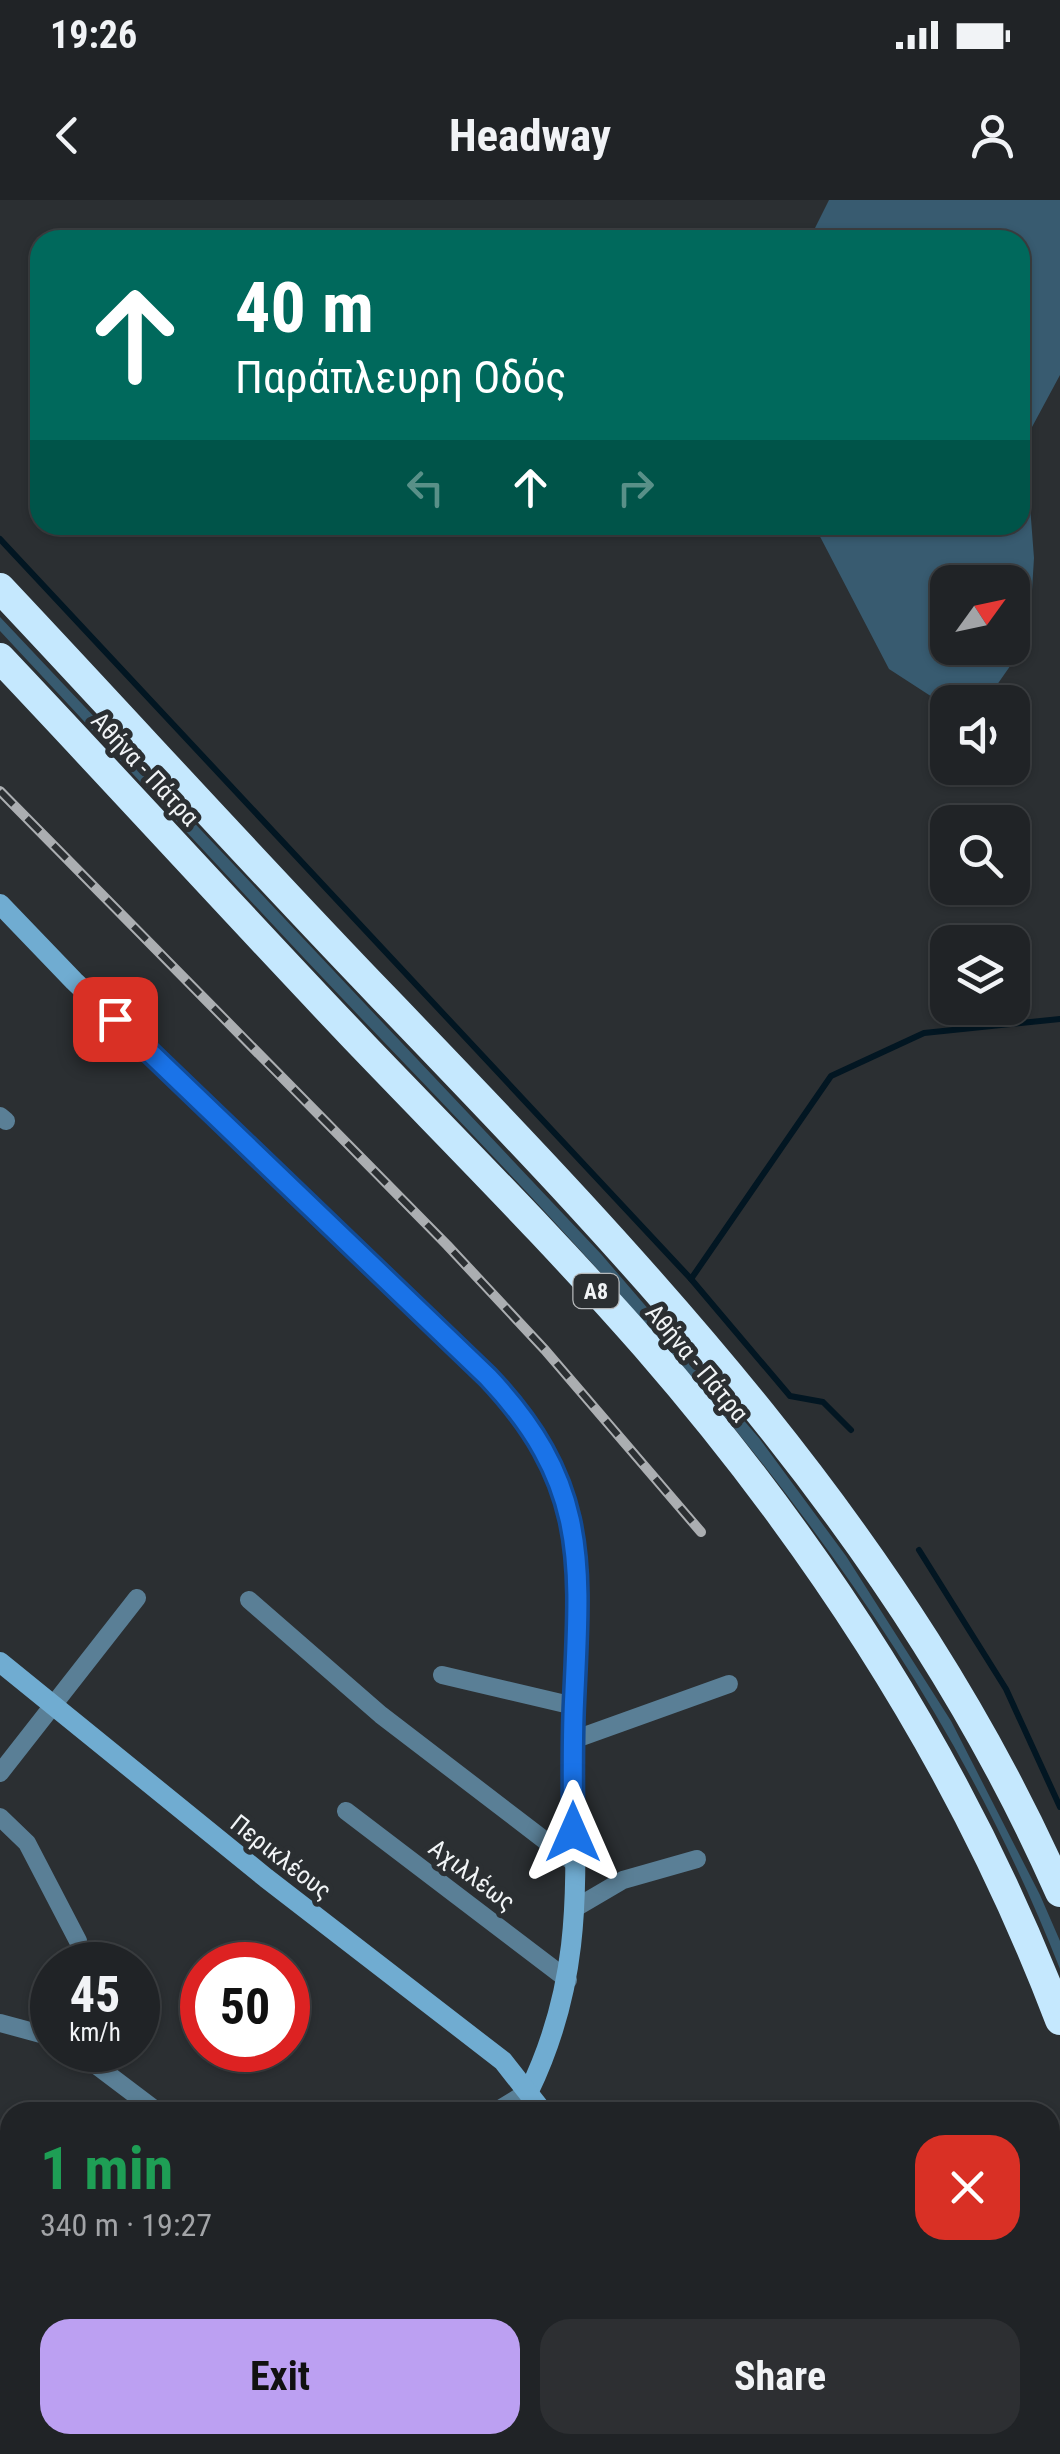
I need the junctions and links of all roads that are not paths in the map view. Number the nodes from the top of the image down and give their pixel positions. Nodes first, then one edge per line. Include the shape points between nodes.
1 (0, 588) edge
2 (0, 658) edge
3 (0, 904) edge
4 (138, 1598) dead end
5 (249, 1600) dead end
6 (0, 1662) edge
7 (442, 1676) dead end
8 (728, 1684) dead end
9 (56, 1706) junction
10 (574, 1706) junction
11 (573, 1740) junction
12 (0, 1772) edge
13 (346, 1811) dead end
14 (0, 1817) edge
15 (697, 1859) dead end
16 (573, 1862) junction
17 (1060, 1892) edge
18 (577, 1906) junction
19 (78, 1941) dead end
20 (568, 1980) junction
21 (1060, 2020) edge
22 (0, 2023) edge
23 (30, 2032) edge
24 (105, 2072) edge
25 (530, 2091) junction
26 (145, 2102) edge
27 (512, 2102) edge
28 (536, 2102) edge

1 - 17 highway, Αθήνα - Πάτρα / Α8 via 594,1216 743,1387 862,1545 935,1656 1016,1798
2 - 21 highway, Αθήνα - Πάτρα / Α8 via 581,1274 736,1457 902,1694 993,1862
3 - 10 main road via 521,1412 561,1486 578,1552
4 - 9 street
5 - 16 street via 381,1715
6 - 9 main road, Περικλέους
7 - 10 street
8 - 11 street
9 - 12 street
9 - 25 main road, Περικλέους via 503,2061
10 - 11 main road
11 - 16 main road
13 - 20 street, Αχιλλέως
14 - 19 street via 28,1843
15 - 18 street via 623,1880
16 - 18 main road
18 - 20 main road
20 - 25 main road via 554,2039
22 - 23 street
24 - 26 street
25 - 27 street
25 - 28 main road, Περικλέους

